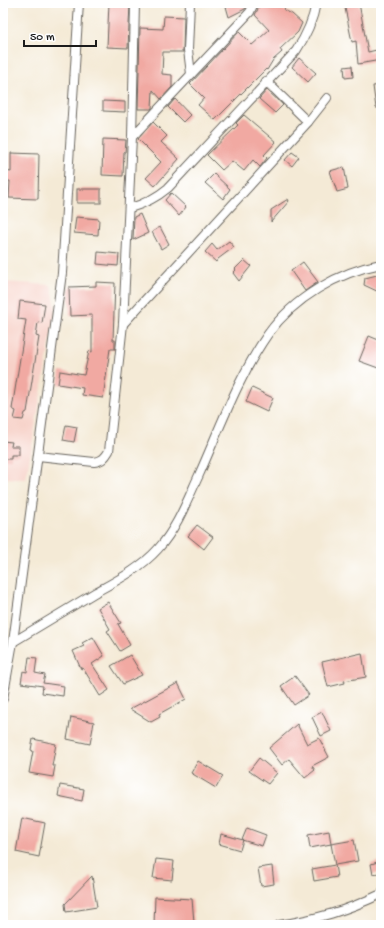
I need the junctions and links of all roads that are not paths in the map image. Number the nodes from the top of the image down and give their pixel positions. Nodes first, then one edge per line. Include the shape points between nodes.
1 (79, 3) edge
2 (135, 3) edge
3 (190, 3) edge
4 (254, 3) edge
5 (316, 3) edge
6 (191, 74) junction
7 (266, 81) junction
8 (327, 98) dead end
9 (308, 122) junction
10 (132, 137) junction
11 (130, 208) junction
12 (381, 264) edge
13 (123, 324) junction
14 (38, 456) junction
15 (13, 642) junction
16 (3, 699) edge
17 (381, 894) edge
18 (279, 925) edge

1 - 14 street via 62,273
2 - 10 street
3 - 6 street via 188,50
4 - 6 street via 250,12
5 - 7 street via 304,39 296,51
6 - 10 street
7 - 9 street
7 - 11 street via 168,188 146,203
8 - 9 street
9 - 13 street
10 - 11 street
11 - 13 street
12 - 15 street via 344,275 316,290 290,309 268,333 239,386 183,511 172,532 158,550 121,578
13 - 14 street via 109,451 106,457 94,462
14 - 15 street
15 - 16 street
17 - 18 street via 328,915

